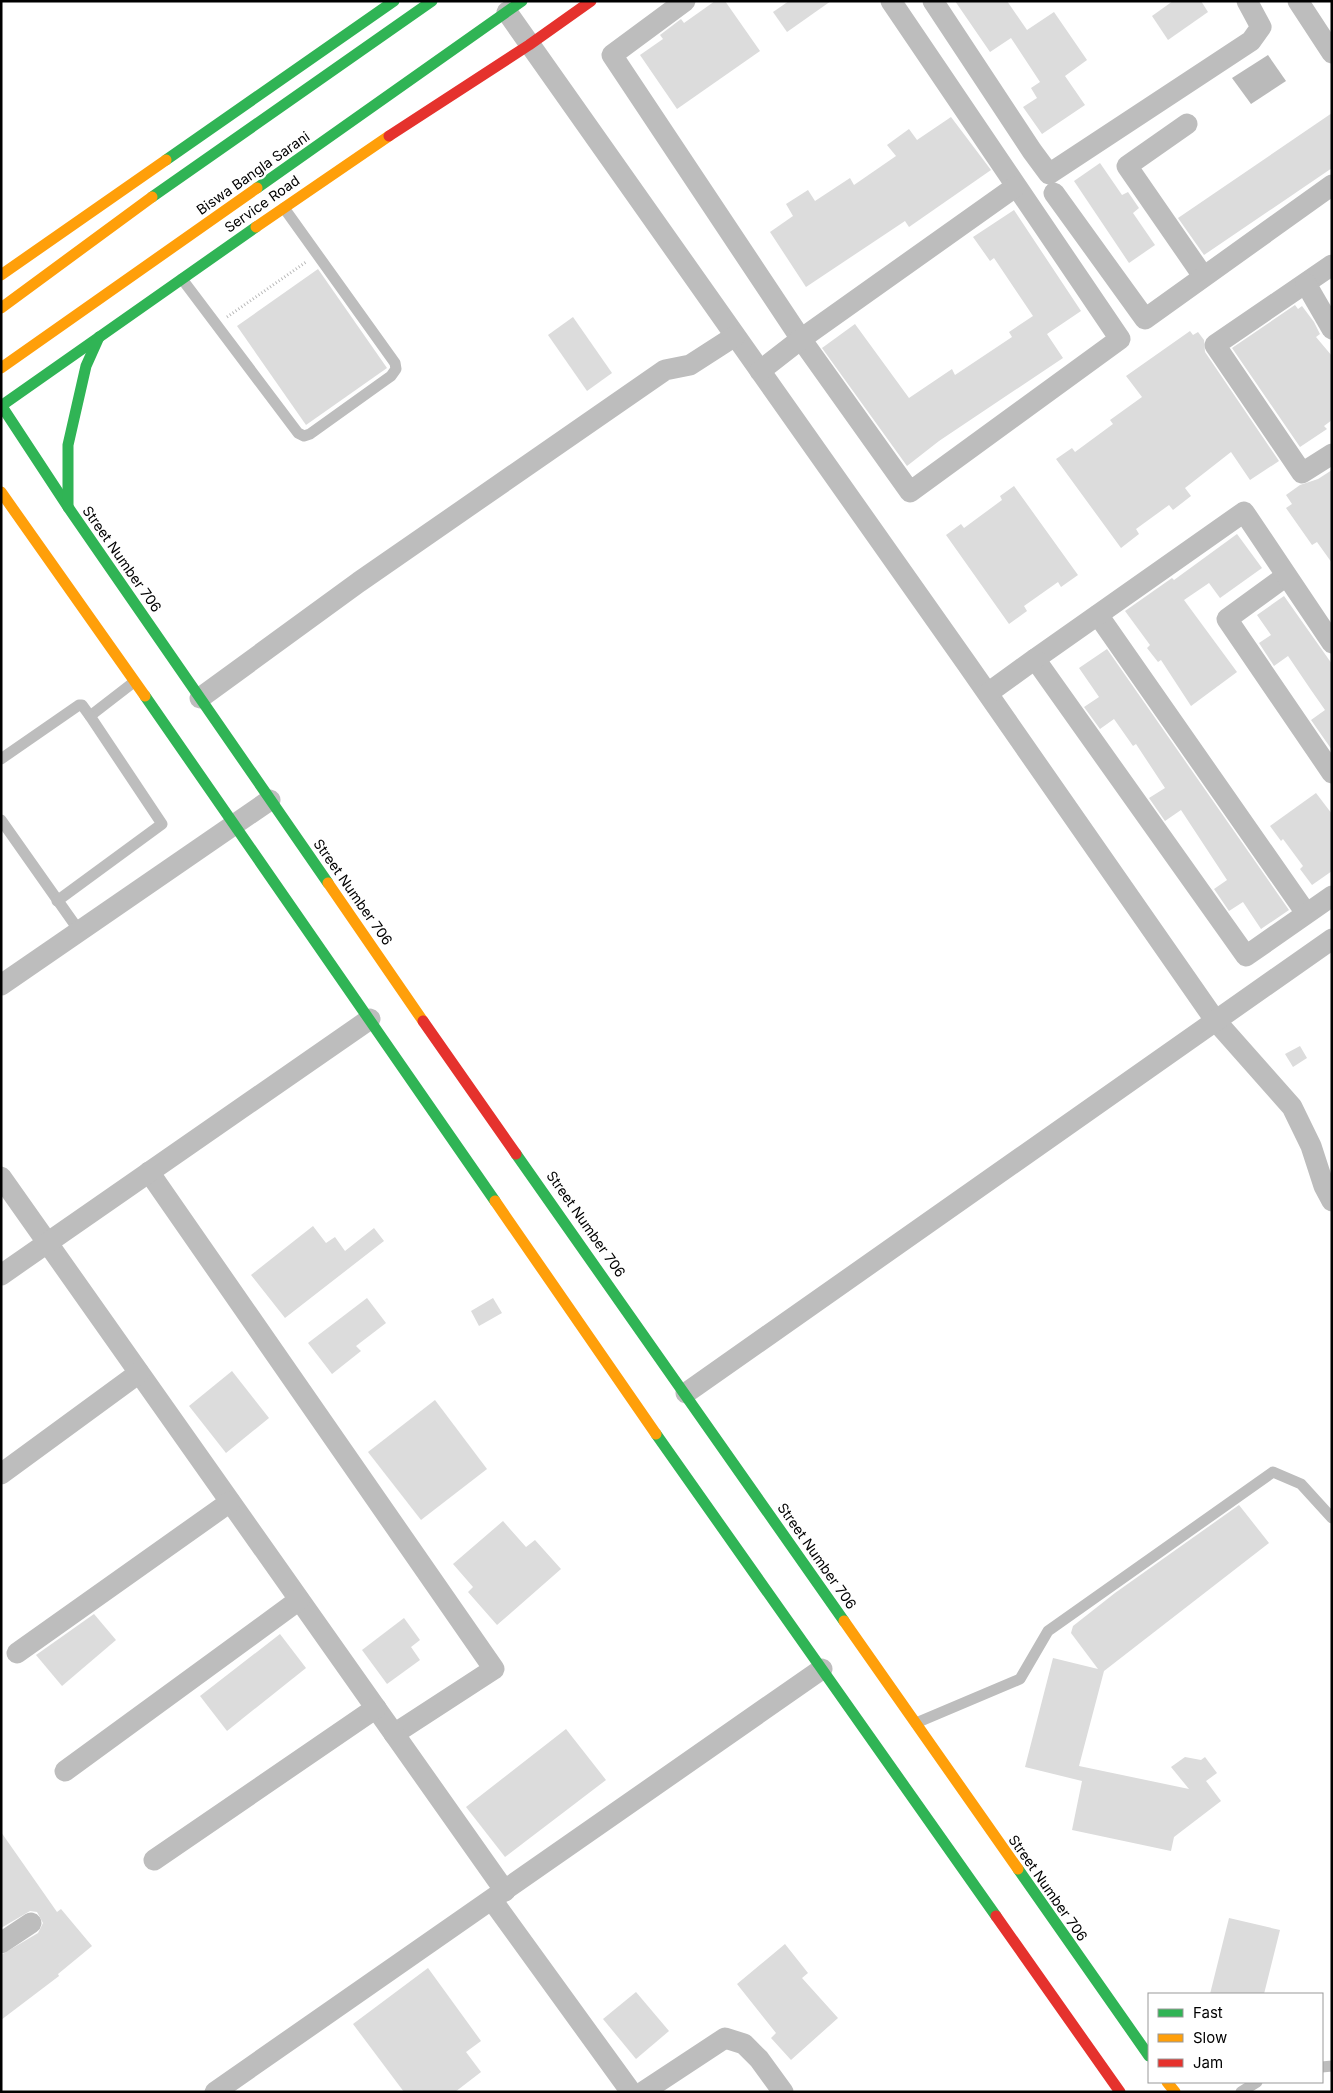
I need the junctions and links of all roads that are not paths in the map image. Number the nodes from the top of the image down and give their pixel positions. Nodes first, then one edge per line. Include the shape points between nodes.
1 (394, 1) edge
2 (432, 1) edge
3 (591, 1) edge
4 (685, 1) edge
5 (891, 1) edge
6 (933, 1) edge
7 (1246, 1) edge
8 (1298, 1) edge
9 (515, 6) edge
10 (529, 45) junction
11 (1332, 53) edge
12 (1187, 124) dead end
13 (1332, 186) edge
14 (1015, 187) junction
15 (1054, 193) dead end
16 (284, 207) junction
17 (9, 256) dead end
18 (25, 259) junction
19 (1332, 265) edge
20 (1, 275) edge
21 (1203, 276) junction
22 (182, 279) junction
23 (1306, 284) junction
24 (1, 308) edge
25 (1332, 329) edge
26 (735, 336) junction
27 (99, 338) junction
28 (801, 339) junction
29 (1, 368) edge
30 (760, 371) junction
31 (1, 406) edge
32 (1332, 454) edge
33 (1, 492) edge
34 (68, 507) junction
35 (9, 521) dead end
36 (24, 523) junction
37 (1286, 576) junction
38 (1098, 614) junction
39 (1332, 643) edge
40 (1035, 659) junction
41 (134, 682) junction
42 (988, 693) junction
43 (200, 698) junction
44 (90, 716) junction
45 (1, 759) edge
46 (1332, 773) edge
47 (270, 800) junction
48 (1, 820) edge
49 (236, 826) junction
50 (1332, 896) edge
51 (57, 900) junction
52 (1306, 913) junction
53 (80, 932) junction
54 (1332, 939) edge
55 (1, 985) edge
56 (370, 1019) junction
57 (1215, 1020) junction
58 (149, 1172) junction
59 (1, 1177) edge
60 (1332, 1201) edge
61 (47, 1242) junction
62 (1, 1275) edge
63 (139, 1373) junction
64 (686, 1393) junction
65 (1, 1474) edge
66 (230, 1502) junction
67 (1332, 1518) edge
68 (299, 1600) junction
69 (17, 1653) dead end
70 (822, 1669) junction
71 (376, 1708) junction
72 (914, 1723) junction
73 (394, 1734) junction
74 (65, 1771) dead end
75 (154, 1860) dead end
76 (499, 1896) junction
77 (31, 1923) dead end
78 (1, 1943) edge
79 (1148, 2055) edge
80 (1255, 2083) edge
81 (215, 2092) edge
82 (631, 2092) edge
83 (642, 2092) edge
84 (782, 2092) edge
85 (1120, 2092) edge
86 (1241, 2092) edge

1 - 18 street
2 - 24 street via 127,215
3 - 10 street, Service Road
4 - 28 street via 612,55
5 - 14 street
6 - 7 street via 1049,174 1251,41 1261,27
8 - 11 street
9 - 10 street
9 - 29 street, Biswa Bangla Sarani
10 - 16 street, Service Road
10 - 26 street
12 - 21 street via 1127,166
13 - 21 street
14 - 28 street
14 - 28 street via 1120,339 910,492
15 - 21 street via 1145,319
16 - 22 street, Service Road
16 - 22 lane via 396,369 392,376 310,434 298,433
17 - 18 street
18 - 20 street
19 - 23 street
22 - 27 street, Service Road
23 - 25 street
23 - 32 street via 1215,345 1302,473
26 - 30 street
26 - 43 street via 690,365 665,370 359,582
27 - 31 street
27 - 34 street, Service Road via 86,366 68,445
28 - 30 street
30 - 42 street
31 - 34 street, Street Number 706
33 - 36 street
34 - 43 street, Street Number 706
35 - 36 street
36 - 41 street
37 - 38 street via 1244,512
37 - 39 street
37 - 46 street via 1227,619
38 - 40 street
38 - 52 street
40 - 42 street
40 - 52 street via 1246,956
41 - 44 lane
41 - 49 street
42 - 57 street
43 - 47 street, Street Number 706
44 - 45 lane via 79,705
44 - 51 lane via 162,824
47 - 49 street
47 - 64 street, Street Number 706
48 - 51 lane
49 - 53 street
49 - 56 street
50 - 52 street
51 - 53 lane
53 - 55 street
54 - 57 street
56 - 58 street
56 - 70 street
57 - 60 street via 1292,1107
57 - 64 street
58 - 61 street
58 - 73 street via 494,1669
59 - 61 street
61 - 62 street
61 - 63 street
63 - 65 street
63 - 66 street
64 - 72 street, Street Number 706
66 - 68 street
66 - 69 street
67 - 72 lane via 1301,1484 1274,1472 1048,1631 1020,1679
68 - 71 street
68 - 74 street
70 - 76 street
70 - 85 street
71 - 73 street
71 - 75 street
72 - 79 street, Street Number 706
73 - 76 street
76 - 81 street
76 - 82 street
77 - 78 street
80 - 86 lane
83 - 84 street via 725,2038 744,2044

